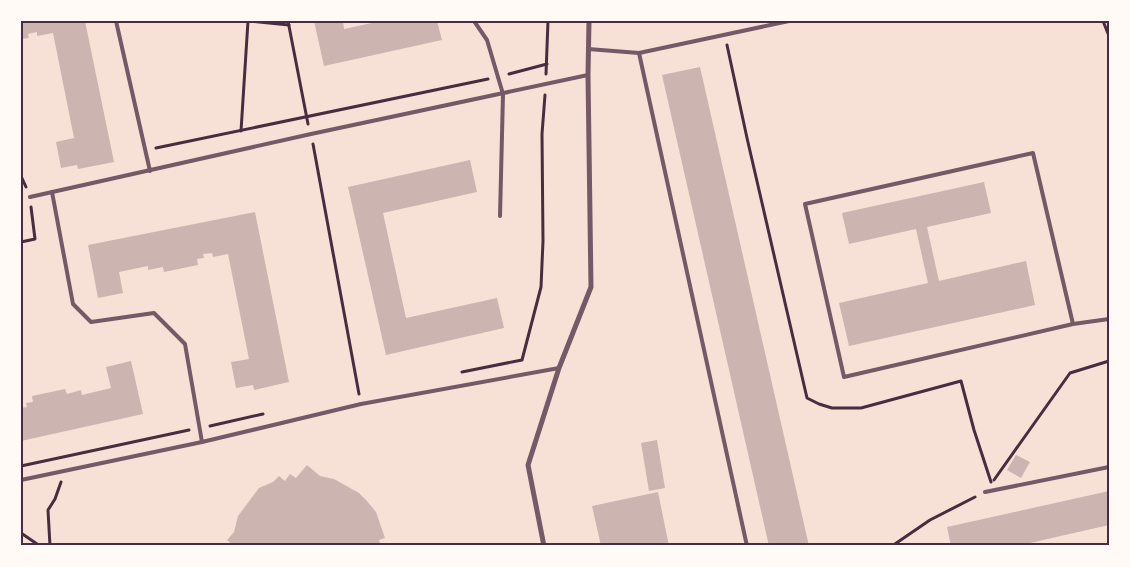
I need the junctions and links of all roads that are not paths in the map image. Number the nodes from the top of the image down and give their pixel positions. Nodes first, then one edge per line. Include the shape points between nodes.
1 (116, 21) edge
2 (474, 21) edge
3 (589, 21) edge
4 (789, 21) edge
5 (588, 49) junction
6 (639, 53) junction
7 (588, 75) junction
8 (502, 94) junction
9 (150, 171) junction
10 (52, 192) junction
11 (30, 197) road end
12 (500, 216) dead end
13 (1109, 318) edge
14 (1073, 324) junction
15 (559, 368) junction
16 (202, 442) junction
17 (1109, 467) edge
18 (21, 480) edge
19 (985, 492) road end
20 (544, 546) edge
21 (747, 546) edge

1 - 9 lane
2 - 8 lane via 487,40
3 - 5 street
4 - 6 lane
5 - 6 lane
5 - 7 street
6 - 21 lane
7 - 8 lane
7 - 15 street via 592,287
8 - 9 lane
8 - 12 lane
9 - 10 lane
10 - 11 lane
10 - 16 lane via 73,304 91,322 154,313 185,344
13 - 14 lane
14 - 14 lane via 844,377 805,204 1033,153
15 - 16 lane via 361,404
15 - 20 street via 528,465
16 - 18 lane
17 - 19 lane

